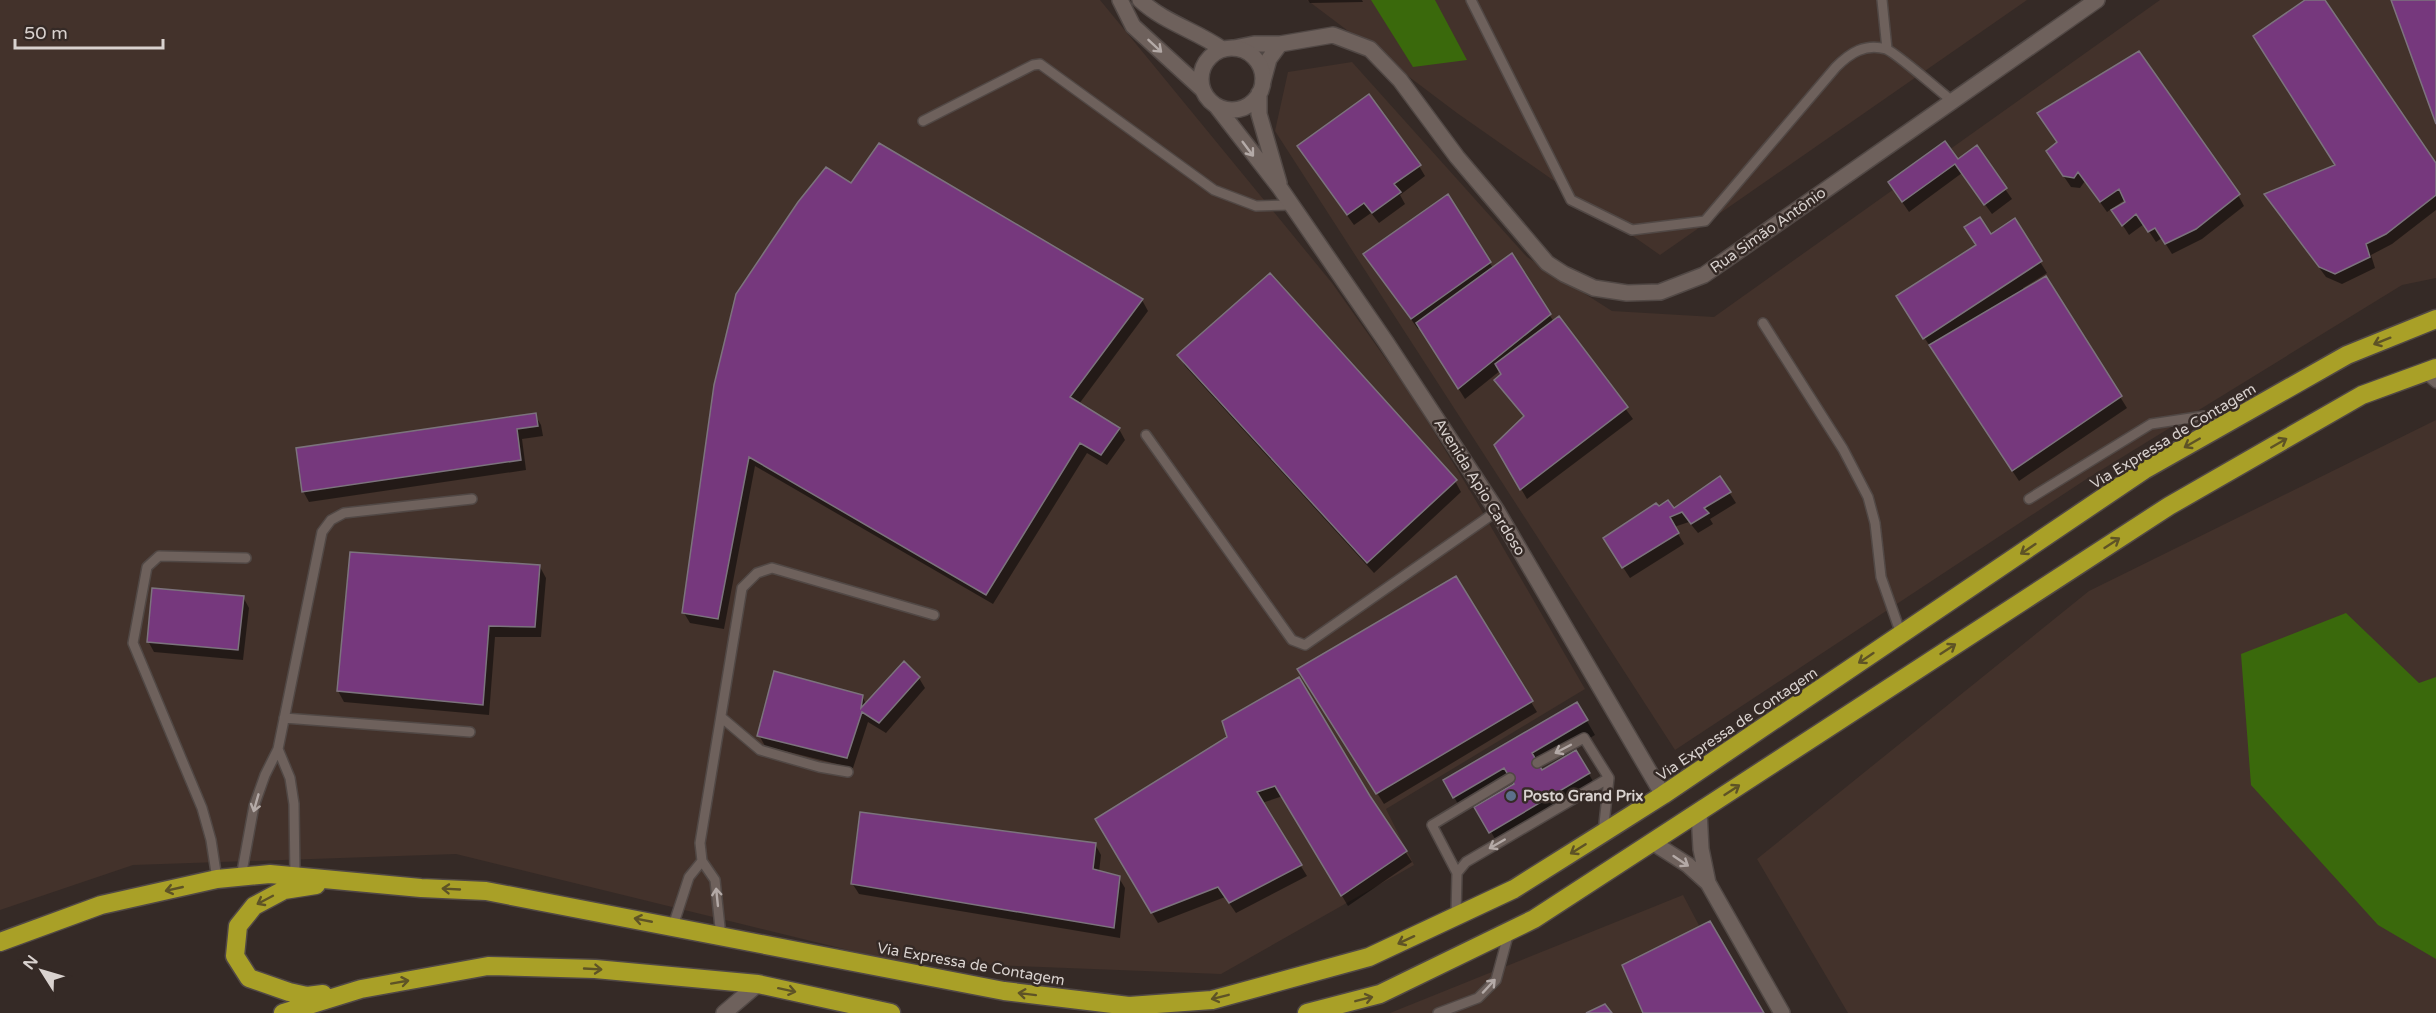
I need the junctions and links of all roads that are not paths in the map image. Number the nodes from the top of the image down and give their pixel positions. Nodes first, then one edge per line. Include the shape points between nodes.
1 (1120, 0) edge
2 (1140, 0) edge
3 (1471, 0) edge
4 (1882, 0) edge
5 (2097, 0) edge
6 (1280, 44) junction
7 (1228, 49) junction
8 (1887, 49) junction
9 (1261, 87) junction
10 (1202, 89) junction
11 (1952, 101) junction
12 (1218, 107) junction
13 (923, 121) dead end
14 (1280, 189) junction
15 (1292, 205) junction
16 (2436, 319) edge
17 (1763, 323) dead end
18 (2432, 375) edge
19 (2223, 425) junction
20 (1146, 435) dead end
21 (472, 499) dead end
22 (2029, 499) dead end
23 (1497, 510) junction
24 (246, 558) dead end
25 (934, 615) dead end
26 (1901, 634) junction
27 (721, 717) junction
28 (284, 718) junction
29 (470, 732) dead end
30 (278, 749) junction
31 (1537, 763) dead end
32 (848, 772) dead end
33 (1510, 778) dead end
34 (1609, 778) junction
35 (1663, 795) junction
36 (1699, 812) junction
37 (1603, 833) junction
38 (1652, 842) junction
39 (702, 861) junction
40 (1457, 873) junction
41 (295, 876) junction
42 (241, 877) junction
43 (217, 879) junction
44 (342, 881) junction
45 (1708, 883) junction
46 (1456, 916) junction
47 (673, 926) junction
48 (1510, 931) junction
49 (721, 937) junction
50 (0, 942) edge
51 (758, 984) junction
52 (361, 989) junction
53 (283, 1013) edge
54 (724, 1013) edge
55 (891, 1013) edge
56 (1307, 1013) edge
57 (1438, 1013) edge
58 (1782, 1013) edge

1 -> 10 street via 1133,26
2 - 7 street via 1156,15
3 - 8 lane via 1571,200 1632,230 1705,221 1848,56 1860,48
4 - 8 lane
5 - 11 street, Rua Simão Antônio
6 - 7 street, Rua Simão Antônio
6 - 9 street via 1269,59
6 - 11 street, Rua Simão Antônio via 1333,35 1370,49 1400,80 1457,157 1547,263 1594,288 1627,293 1660,292 1704,275
7 - 9 street via 1245,51 1255,59 1261,69
7 - 10 street via 1211,56 1204,65
8 - 11 lane
9 - 12 street via 1252,103 1241,109
9 - 14 street, Avenida Apio Cardoso via 1259,114
10 - 12 street
12 -> 14 street, Avenida Apio Cardoso
13 - 15 lane via 1033,64 1040,64 1214,190 1256,206
14 - 15 street, Avenida Apio Cardoso
15 - 23 street, Avenida Apio Cardoso
16 -> 19 highway, Via Expressa de Contagem via 2347,355
17 - 26 lane via 1843,448 1868,497 1881,577
36 -> 18 highway via 2169,506 2362,395
19 - 22 lane via 2204,416 2151,424
19 -> 26 highway, Via Expressa de Contagem via 2144,470
20 - 23 lane via 1292,640 1305,645
21 - 28 lane via 344,513 331,520 322,532
23 - 35 street, Avenida Apio Cardoso
24 - 43 lane via 159,556 147,567 134,643 202,808
25 - 27 lane via 772,568 757,573 742,588
26 -> 35 highway, Via Expressa de Contagem
27 - 32 lane via 760,750
27 - 39 lane via 700,843
28 - 29 lane
28 - 30 lane
30 - 41 lane via 290,778 294,804
30 -> 42 lane via 254,806
34 -> 31 lane via 1584,738
33 - 40 lane via 1432,825
34 - 37 lane
34 -> 40 lane via 1466,862
35 - 37 highway, Via Expressa de Contagem
36 - 38 highway
36 - 45 street
37 -> 46 highway, Via Expressa de Contagem via 1514,889
38 -> 45 street
38 - 48 highway
39 - 47 lane via 689,877
49 -> 39 lane via 715,880
40 - 46 lane
41 - 42 highway
41 - 44 highway
42 - 43 highway
43 -> 50 highway via 101,905
47 -> 44 highway, Via Expressa de Contagem via 486,891
44 -> 52 highway via 284,890 254,906 238,926 235,956 249,978 289,992 307,996
45 - 58 street
46 -> 49 highway, Via Expressa de Contagem via 1369,957 1212,1000 1130,1006 1004,991
47 - 49 highway, Via Expressa de Contagem
56 -> 48 highway via 1380,994
57 -> 48 lane via 1478,998 1496,980
52 -> 51 highway via 488,966 595,969
51 - 54 street
51 -> 55 highway
52 - 53 highway

